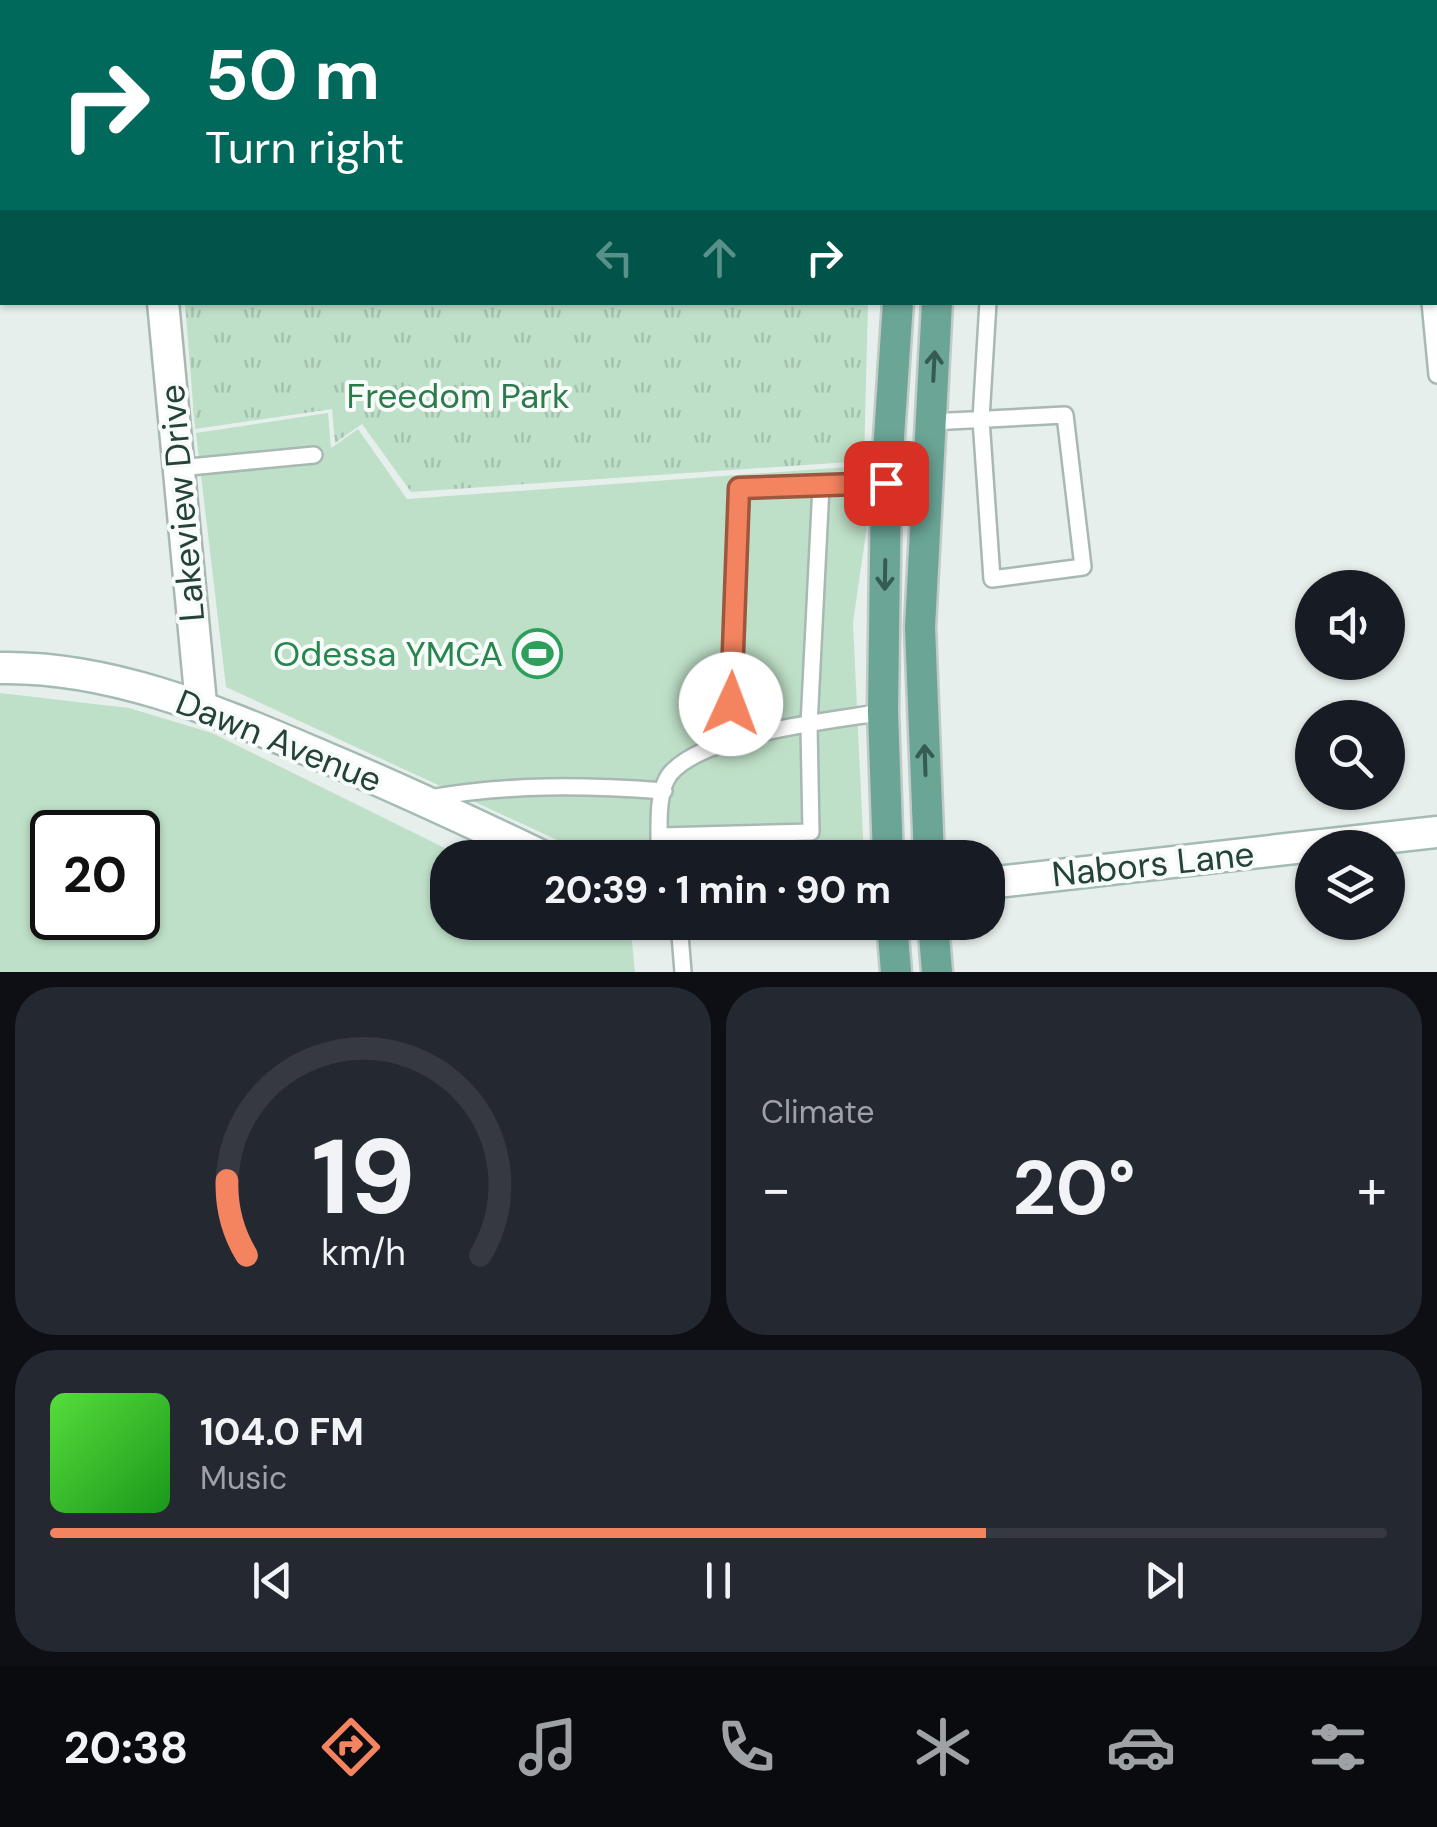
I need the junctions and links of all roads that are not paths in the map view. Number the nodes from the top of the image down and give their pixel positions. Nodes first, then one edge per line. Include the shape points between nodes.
1 (163, 305) edge
2 (898, 305) edge
3 (937, 305) edge
4 (988, 305) edge
5 (1430, 305) edge
6 (1437, 375) edge
7 (982, 419) junction
8 (931, 422) junction
9 (314, 455) dead end
10 (179, 468) junction
11 (886, 483) junction
12 (821, 486) junction
13 (0, 667) edge
14 (201, 704) junction
15 (883, 712) junction
16 (809, 725) junction
17 (730, 740) junction
18 (664, 791) junction
19 (424, 799) junction
20 (1437, 832) edge
21 (661, 836) junction
22 (509, 840) edge
23 (661, 840) edge
24 (887, 840) edge
25 (928, 840) edge
26 (1005, 881) edge
27 (681, 940) edge
28 (893, 940) edge
29 (935, 940) edge
30 (684, 972) edge
31 (896, 972) edge
32 (938, 972) edge

1 - 10 street, Lakeview Drive
2 - 11 main road
8 -> 3 main road
4 - 7 lane
5 - 6 lane
7 - 7 lane via 1065,415 1084,567 992,579
7 - 8 lane
25 -> 8 main road via 920,627
9 - 10 lane
10 - 14 street, Lakeview Drive
11 - 12 lane
11 -> 15 main road
12 - 16 lane
12 - 17 lane via 739,488
13 - 14 street, Dawn Avenue via 72,672
14 - 19 street, Dawn Avenue
15 - 16 lane
15 - 24 main road
16 - 17 lane
16 - 21 lane via 811,832
17 - 18 lane via 694,756 669,776
18 - 19 lane via 580,785 490,788
18 - 21 lane
19 - 22 street, Dawn Avenue
20 - 26 street, Nabors Lane
21 - 23 lane
27 - 30 lane
28 - 31 main road
29 - 32 main road

